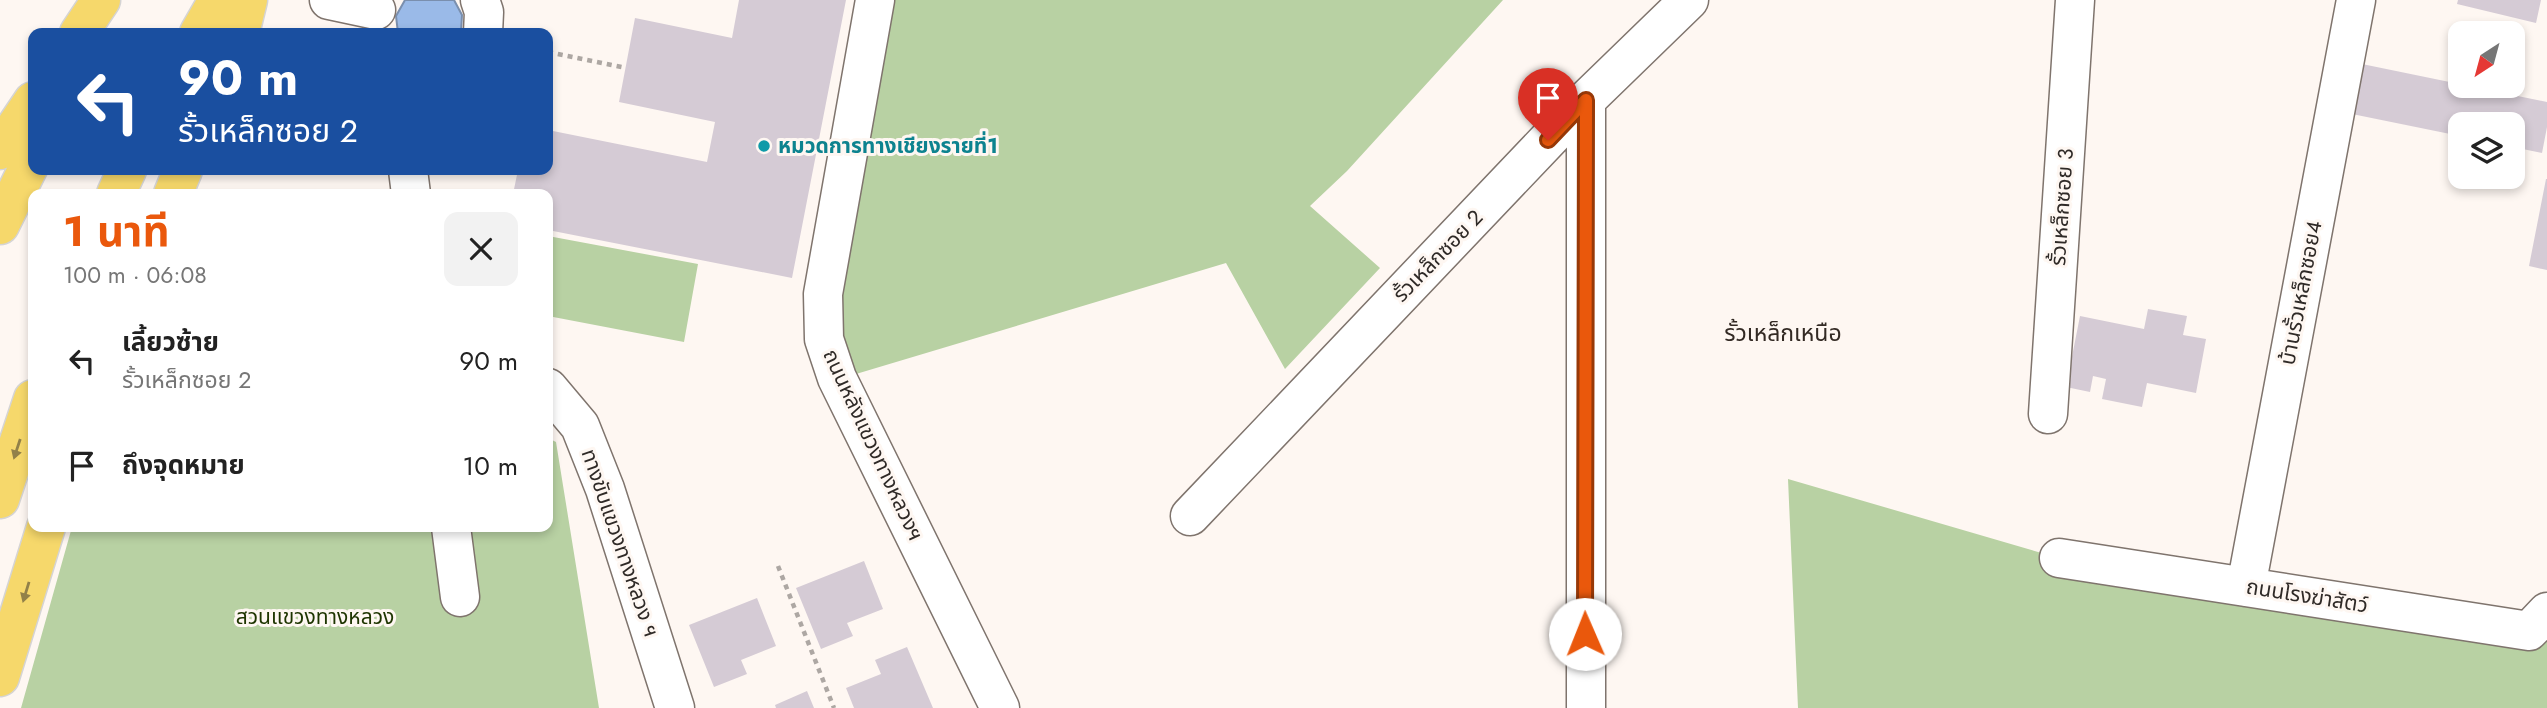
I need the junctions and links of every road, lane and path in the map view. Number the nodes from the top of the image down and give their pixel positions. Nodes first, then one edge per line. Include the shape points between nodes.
1 (101, 0) edge
2 (111, 0) edge
3 (218, 0) edge
4 (248, 0) edge
5 (329, 0) edge
6 (480, 0) edge
7 (875, 0) edge
8 (1689, 0) edge
9 (2075, 0) edge
10 (2356, 0) edge
11 (377, 14) edge
12 (82, 28) edge
13 (97, 28) edge
14 (202, 28) edge
15 (241, 28) edge
16 (483, 28) edge
17 (553, 53) edge
18 (626, 68) dead end
19 (1586, 100) junction
20 (28, 108) edge
21 (0, 150) edge
22 (28, 168) edge
23 (0, 225) edge
24 (553, 394) edge
25 (28, 414) edge
26 (2048, 414) dead end
27 (0, 499) edge
28 (1190, 516) dead end
29 (44, 532) edge
30 (452, 532) edge
31 (2059, 558) dead end
32 (778, 566) dead end
33 (2246, 587) junction
34 (460, 597) dead end
35 (2547, 612) edge
36 (0, 677) edge
37 (675, 708) edge
38 (834, 708) edge
39 (1000, 708) edge
40 (1586, 708) edge

1 - 12 main road
2 - 13 main road
3 - 14 main road
4 - 15 main road
5 - 11 street
6 - 16 street
7 - 39 street, ถนนหลังแขวงทางหลวงฯ via 823,294 824,339 837,378
8 - 19 street, รั้วเหล็กซอย 2
9 - 26 street, รั้วเหล็กซอย 3
10 - 33 street, บ้านรั้วเหล็กซอย4
17 - 18 path
19 - 28 street, รั้วเหล็กซอย 2
19 - 40 street
20 - 21 main road
22 - 23 main road
24 - 37 street, ทางขับแขวงทางหลวง ฯ via 580,426 605,489
25 -> 27 main road
29 -> 36 main road
30 - 34 street
31 - 33 street, ถนนโรงฆ่าสัตว์
32 - 38 path
33 - 35 street, ถนนโรงฆ่าสัตว์ via 2529,631

